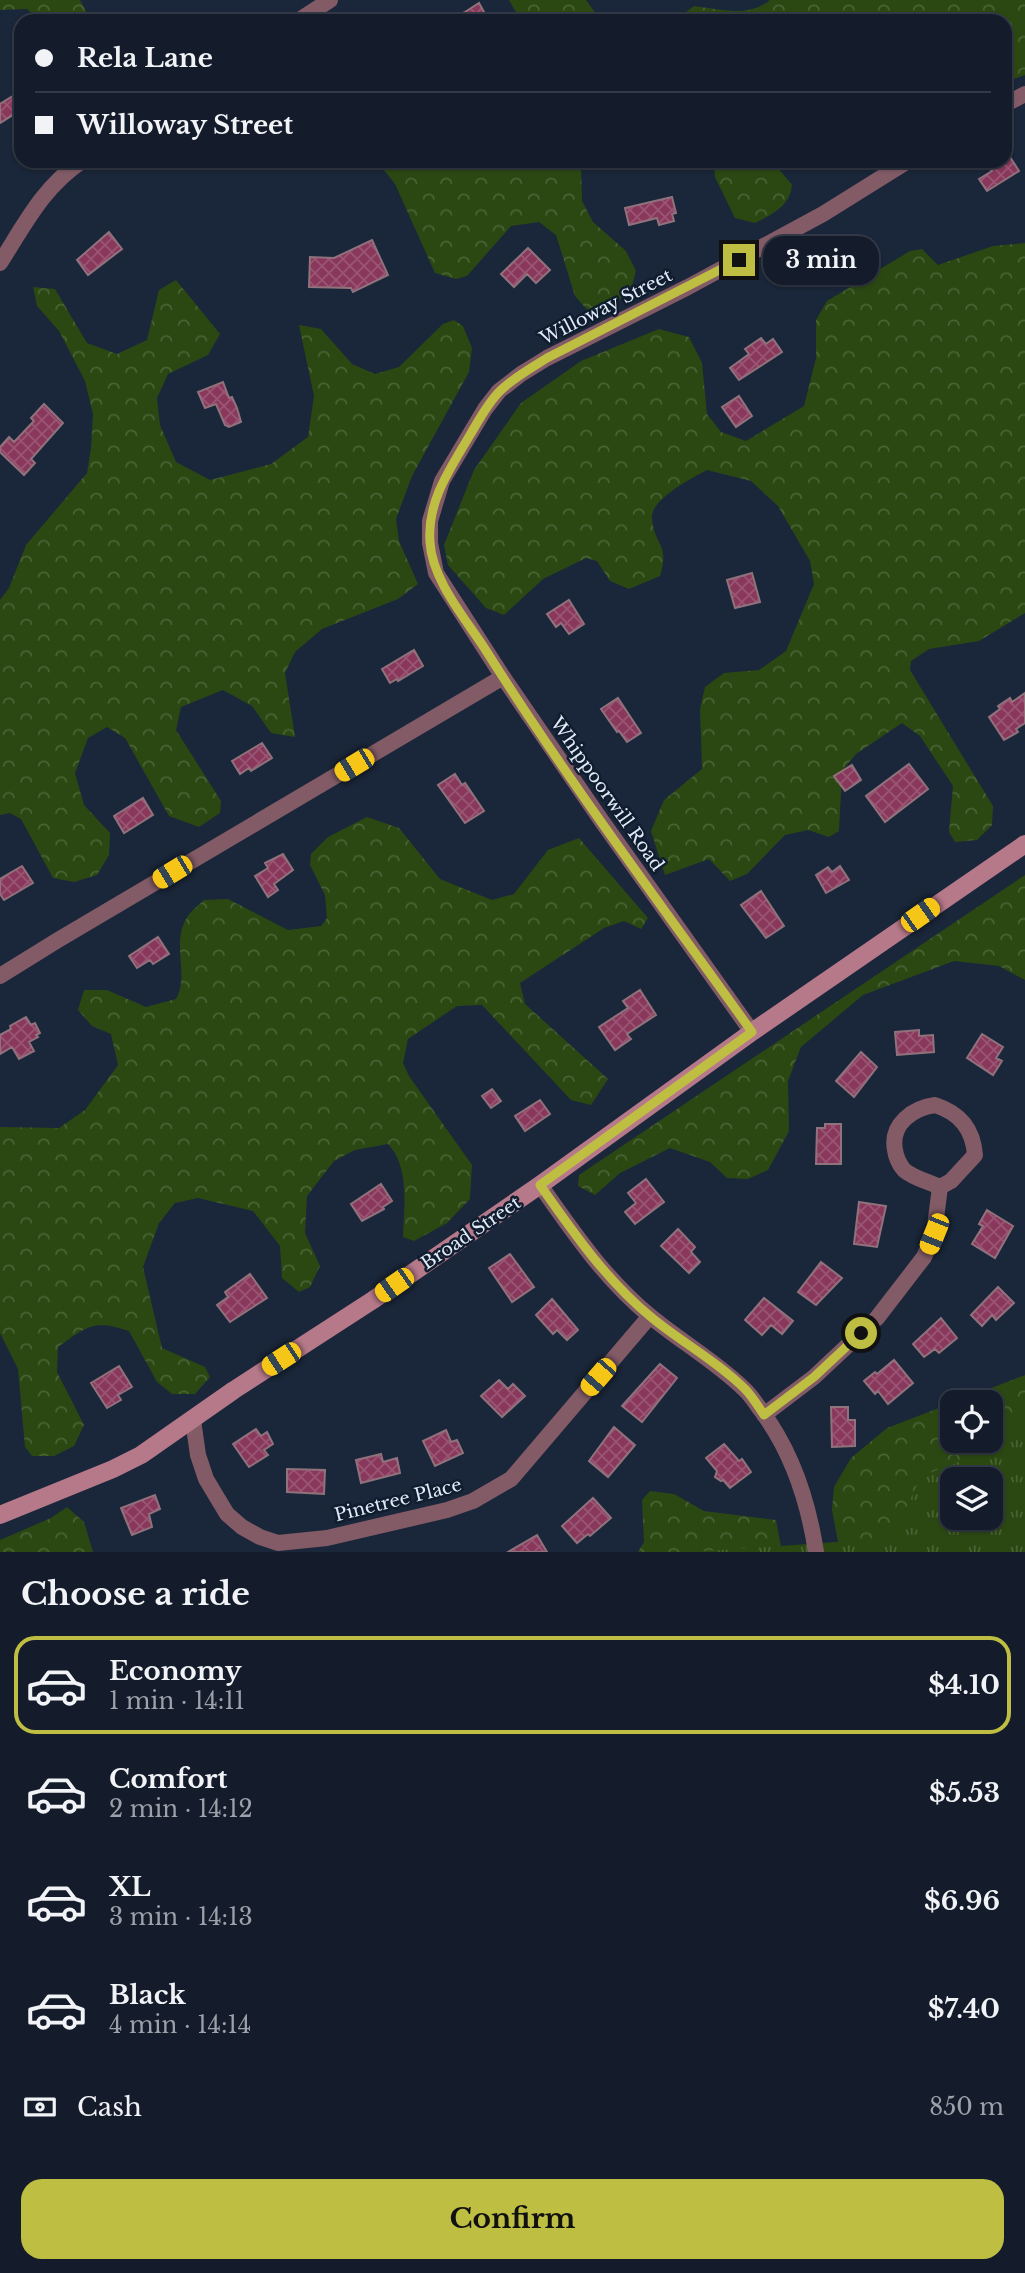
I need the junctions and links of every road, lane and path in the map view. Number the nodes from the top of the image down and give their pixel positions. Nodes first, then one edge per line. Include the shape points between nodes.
1 (330, 0) edge
2 (309, 14) edge
3 (73, 168) edge
4 (897, 168) edge
5 (0, 263) edge
6 (436, 573) joint
7 (502, 677) junction
8 (1025, 844) edge
9 (0, 976) edge
10 (752, 1032) junction
11 (540, 1185) junction
12 (940, 1187) junction
13 (650, 1316) junction
14 (764, 1415) junction
15 (193, 1420) junction
16 (0, 1515) edge
17 (816, 1552) edge

1 - 2 street
3 - 5 street via 40,199
4 - 6 street, Willoway Street via 823,214 547,358 499,391 442,481 430,521
6 - 7 street, Whippoorwill Road
7 - 9 street
7 - 10 street, Whippoorwill Road
8 - 10 street, Broad Street
10 - 11 street, Broad Street
11 - 13 street via 611,1280
11 - 15 street, Broad Street
12 - 12 street via 975,1155 969,1130 949,1110 935,1105 903,1121 894,1144 902,1168
12 - 14 street via 934,1234 925,1257 877,1318 814,1377
13 - 14 street via 745,1390
13 - 15 street, Pinetree Place via 511,1479 447,1510 341,1535 278,1543 242,1527 227,1514 206,1479
14 - 17 street via 790,1457 803,1490
15 - 16 street, Broad Street via 113,1469

